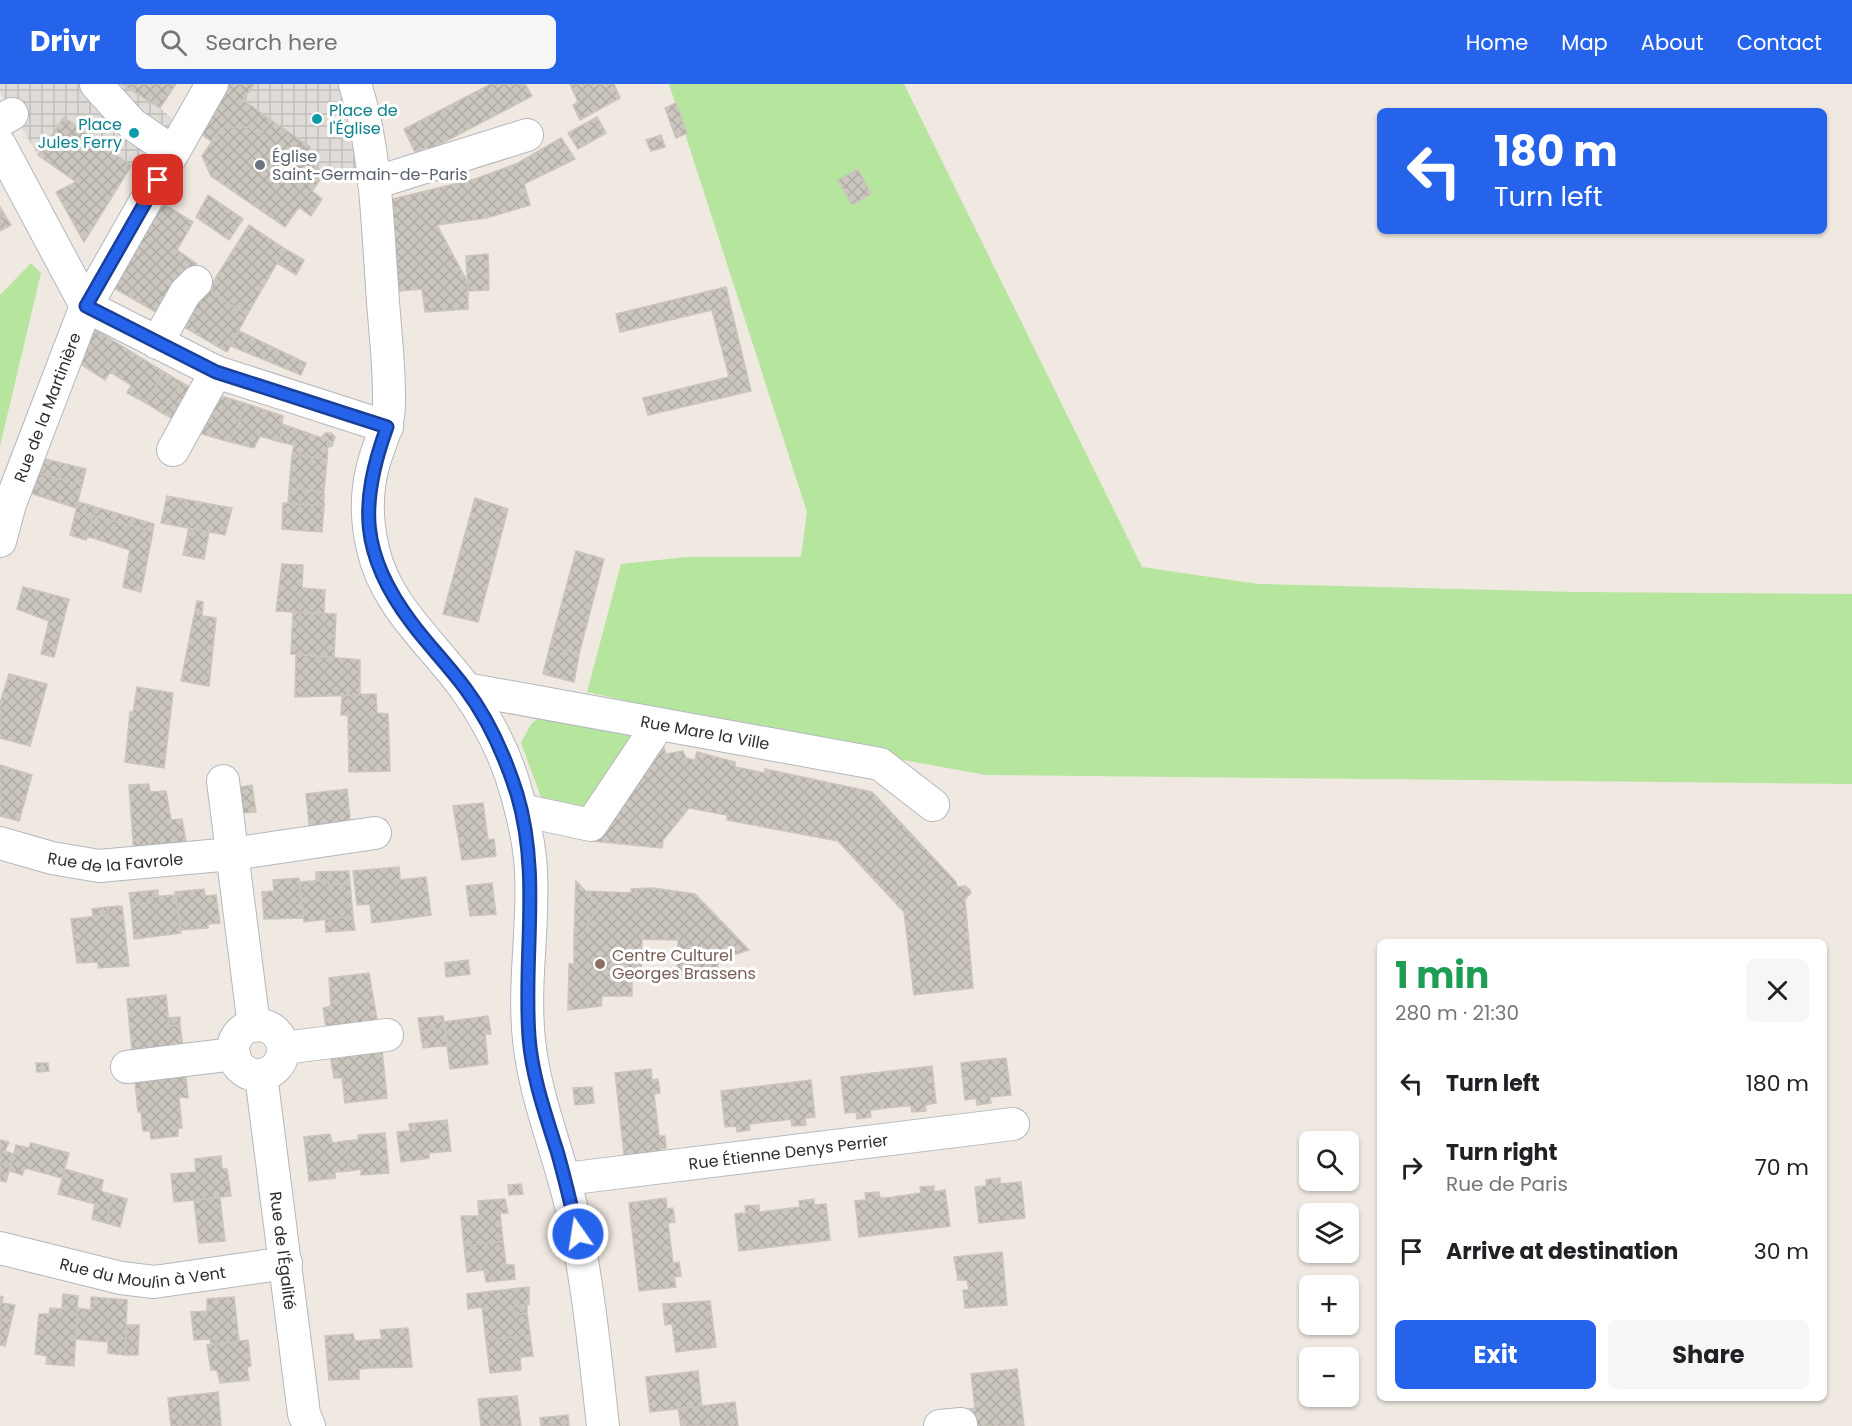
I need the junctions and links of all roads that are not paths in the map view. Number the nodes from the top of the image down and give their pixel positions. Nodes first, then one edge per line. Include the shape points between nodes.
1 (96, 84) edge
2 (212, 84) edge
3 (355, 84) edge
4 (527, 135) dead end
5 (0, 146) edge
6 (173, 152) junction
7 (374, 183) junction
8 (196, 282) dead end
9 (86, 306) junction
10 (157, 343) junction
11 (216, 372) junction
12 (387, 427) junction
13 (173, 450) dead end
14 (0, 541) edge
15 (466, 689) junction
16 (658, 725) junction
17 (223, 781) dead end
18 (933, 805) dead end
19 (521, 810) junction
20 (375, 833) dead end
21 (0, 843) edge
22 (232, 854) junction
23 (254, 1026) junction
24 (387, 1035) dead end
25 (283, 1048) junction
26 (234, 1054) junction
27 (127, 1067) dead end
28 (261, 1075) junction
29 (1013, 1124) dead end
30 (565, 1179) junction
31 (0, 1248) edge
32 (286, 1263) junction
33 (309, 1426) edge
34 (603, 1426) edge

1 - 6 street via 132,124
2 - 6 street, Rue de la Martinière
3 - 7 street via 369,139
4 - 7 street
5 - 9 street
6 - 9 street, Rue de la Martinière
7 - 12 street via 389,384
8 - 10 street via 185,293
9 - 10 street
9 - 14 street, Rue de la Martinière via 10,504
10 - 11 street
11 - 12 street
11 - 13 street
12 - 15 street via 368,496 368,525 374,553 390,592
15 - 16 street, Rue Mare la Ville
15 - 19 street via 495,737
16 - 18 street, Rue Mare la Ville via 880,764
16 - 19 street via 591,825
17 - 22 street
19 - 30 street via 531,871 529,1036 534,1076
20 - 22 street, Rue de la Favrole
21 - 22 street, Rue de la Favrole via 99,866
22 - 23 street
23 - 25 street via 277,1033
23 - 26 street via 240,1033
24 - 25 street
25 - 28 street via 275,1069
26 - 27 street
26 - 28 street via 246,1072
28 - 32 street, Rue de l'Égalité
29 - 30 street, Rue Étienne Denys Perrier
30 - 34 street via 588,1298
31 - 32 street, Rue du Moulin à Vent via 121,1278 154,1282
32 - 33 street, Rue de l'Égalité via 304,1414

